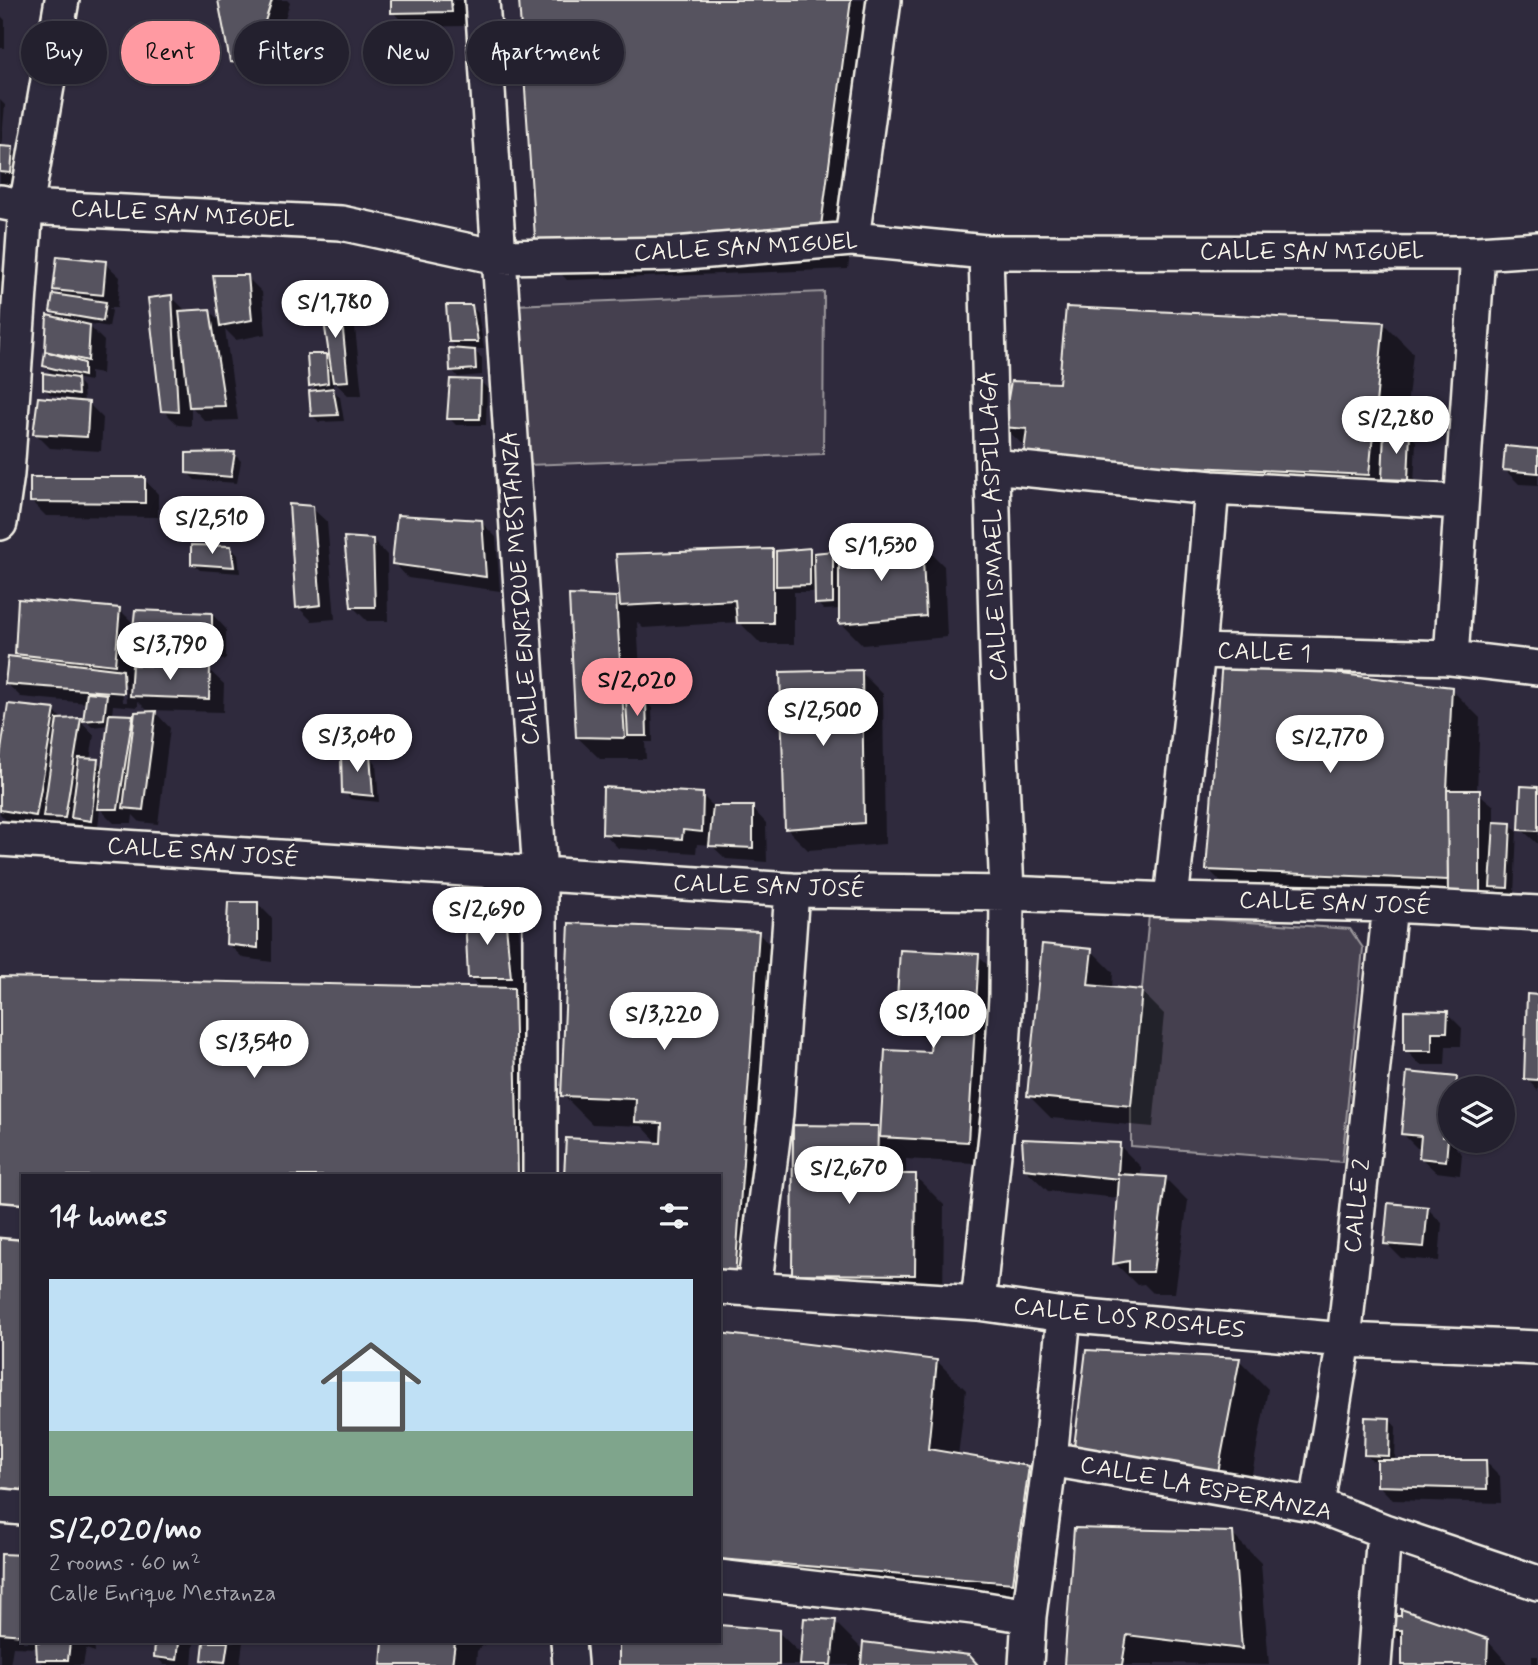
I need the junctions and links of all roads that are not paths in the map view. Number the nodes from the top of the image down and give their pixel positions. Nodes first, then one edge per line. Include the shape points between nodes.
1 (62, 0) edge
2 (481, 0) edge
3 (884, 0) edge
4 (13, 205) edge
5 (852, 239) junction
6 (1538, 249) edge
7 (986, 252) junction
8 (1478, 253) junction
9 (498, 257) junction
10 (992, 466) junction
11 (1212, 488) junction
12 (1461, 502) junction
13 (0, 523) edge
14 (1198, 651) junction
15 (1451, 658) junction
16 (1538, 668) edge
17 (0, 839) edge
18 (540, 876) junction
19 (792, 890) junction
20 (1007, 893) junction
21 (1171, 900) junction
22 (1390, 905) junction
23 (1538, 913) edge
24 (540, 1174) edge
25 (0, 1220) edge
26 (21, 1222) edge
27 (721, 1287) edge
28 (754, 1290) junction
29 (978, 1303) junction
30 (1064, 1315) junction
31 (1344, 1340) junction
32 (1538, 1348) edge
33 (1050, 1459) junction
34 (1317, 1505) junction
35 (0, 1506) edge
36 (21, 1508) edge
37 (1384, 1531) junction
38 (721, 1577) edge
39 (1538, 1583) edge
40 (1029, 1616) junction
41 (568, 1643) edge
42 (570, 1665) edge
43 (1026, 1665) edge
44 (1374, 1665) edge

1 - 4 street
2 - 9 street, CALLE ENRIQUE MESTANZA
3 - 5 street
4 - 9 street, CALLE SAN MIGUEL via 341,223
4 - 13 street via 7,474
5 - 7 street, CALLE SAN MIGUEL
5 - 9 street, CALLE SAN MIGUEL via 674,254
6 - 8 street, CALLE SAN MIGUEL
7 - 8 street, CALLE SAN MIGUEL
7 - 10 street, CALLE ISMAEL ASPILLAGA
8 - 12 street
9 - 18 street, CALLE ENRIQUE MESTANZA
10 - 11 street
10 - 20 street, CALLE ISMAEL ASPILLAGA
11 - 12 street
11 - 14 street
12 - 15 street
14 - 15 street, CALLE 1
14 - 21 street, CALLE 1
15 - 16 street, CALLE 1
17 - 18 street, CALLE SAN JOSÉ
18 - 19 street, CALLE SAN JOSÉ
18 - 24 street, CALLE ENRIQUE MESTANZA
19 - 20 street, CALLE SAN JOSÉ
19 - 28 street via 776,1114
20 - 21 street, CALLE SAN JOSÉ
20 - 29 street, CALLE ISMAEL ASPILLAGA via 1000,1098
21 - 22 street, CALLE SAN JOSÉ
22 - 23 street, CALLE SAN JOSÉ
22 - 31 street, CALLE 2
25 - 26 street
27 - 28 street, CALLE LOS ROSALES
28 - 29 street, CALLE LOS ROSALES
29 - 30 street, CALLE LOS ROSALES
30 - 31 street, CALLE LOS ROSALES
30 - 33 street, CALLE LA ESPERANZA
31 - 32 street, CALLE LOS ROSALES
31 - 34 street, CALLE 2
33 - 34 street, CALLE LA ESPERANZA
33 - 40 street
34 - 37 street, CALLE LA ESPERANZA
35 - 36 street
37 - 39 street, CALLE LA ESPERANZA
37 - 44 street
38 - 40 street
40 - 43 street
41 - 42 street

